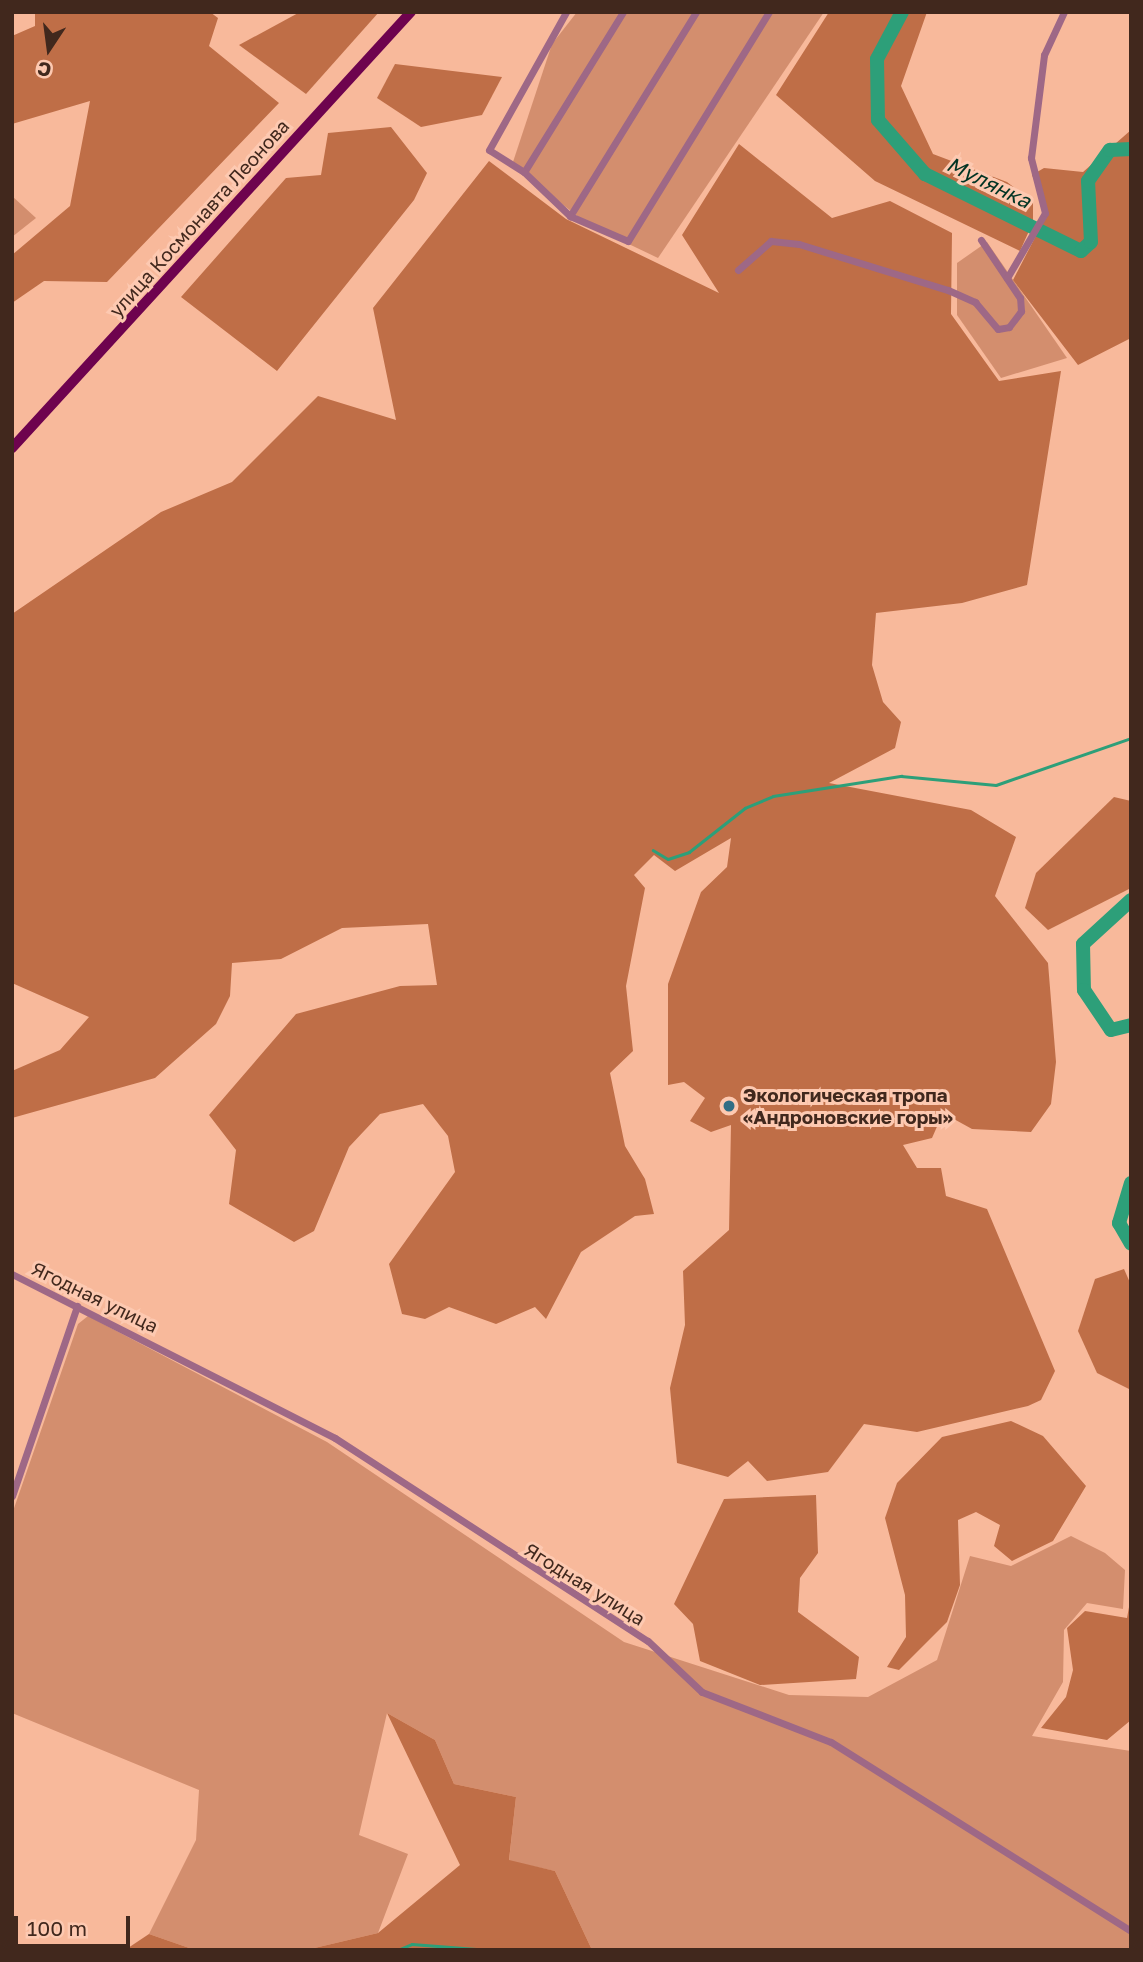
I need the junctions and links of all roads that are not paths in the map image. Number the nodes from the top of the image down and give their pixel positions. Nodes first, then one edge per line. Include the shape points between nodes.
1 (411, 12) edge
2 (566, 12) edge
3 (623, 12) edge
4 (695, 12) edge
5 (769, 12) edge
6 (1063, 12) edge
7 (524, 173) junction
8 (570, 216) junction
9 (981, 240) dead end
10 (738, 270) dead end
11 (1007, 278) junction
12 (12, 447) edge
13 (12, 1274) edge
14 (77, 1306) junction
15 (12, 1496) edge
16 (1131, 1931) edge

1 - 12 main road, улица Космонавта Леонова
2 - 7 street via 489,150
3 - 7 street
4 - 8 street
5 - 8 street via 628,241
6 - 11 street via 1044,55 1031,158 1045,203 1043,222
7 - 8 street
9 - 11 street
10 - 11 street via 771,242 799,244 947,290 975,302 998,329 1009,327 1021,311
13 - 14 street, Ягодная улица
14 - 15 street
14 - 16 street, Ягодная улица via 335,1438 648,1641 702,1692 831,1742

